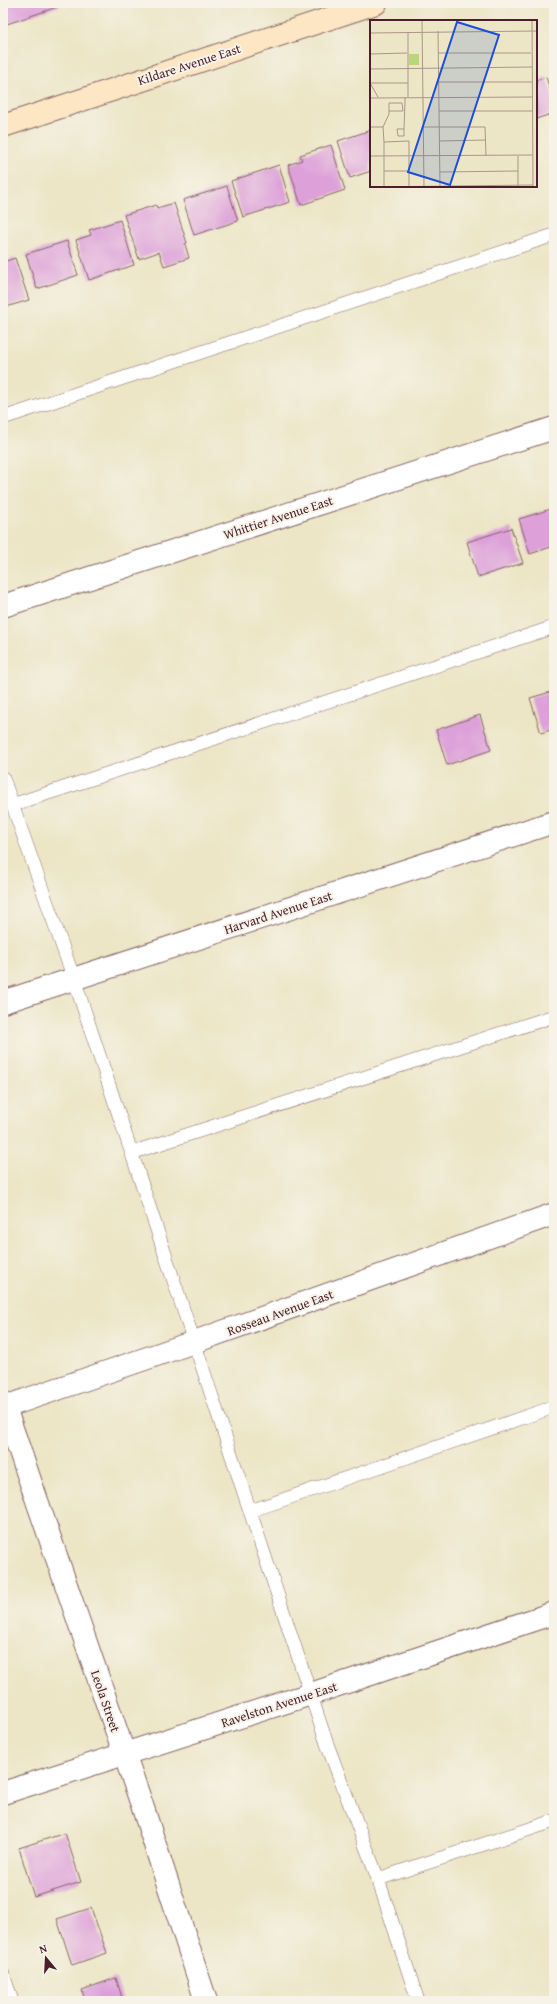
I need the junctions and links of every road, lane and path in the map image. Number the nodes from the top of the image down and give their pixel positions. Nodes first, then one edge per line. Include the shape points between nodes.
1 (376, 3) edge
2 (3, 126) edge
3 (554, 235) edge
4 (3, 418) edge
5 (554, 428) edge
6 (3, 606) edge
7 (554, 627) edge
8 (3, 778) edge
9 (12, 805) junction
10 (554, 822) edge
11 (74, 979) junction
12 (3, 1002) edge
13 (554, 1016) edge
14 (131, 1153) junction
15 (554, 1214) edge
16 (194, 1342) junction
17 (4, 1404) edge
18 (554, 1407) edge
19 (250, 1511) junction
20 (554, 1613) edge
21 (311, 1694) junction
22 (125, 1754) junction
23 (3, 1793) edge
24 (554, 1821) edge
25 (378, 1879) junction
26 (3, 1974) edge
27 (8, 1996) edge
28 (206, 2001) edge
29 (418, 2001) edge

1 - 2 street, Kildare Avenue East
3 - 4 lane
5 - 6 street, Whittier Avenue East
7 - 9 lane
8 - 9 lane
9 - 11 lane
10 - 11 street, Harvard Avenue East
11 - 12 street, Harvard Avenue East
11 - 14 lane
13 - 14 lane
14 - 16 lane
15 - 16 street, Rosseau Avenue East
16 - 17 street, Rosseau Avenue East
16 - 19 lane
17 - 22 street, Leola Street
18 - 19 lane
19 - 21 lane
20 - 21 street, Ravelston Avenue East
21 - 22 street, Ravelston Avenue East
21 - 25 lane
22 - 23 street, Ravelston Avenue East
22 - 28 street, Leola Street
24 - 25 lane
25 - 29 lane
26 - 27 lane

